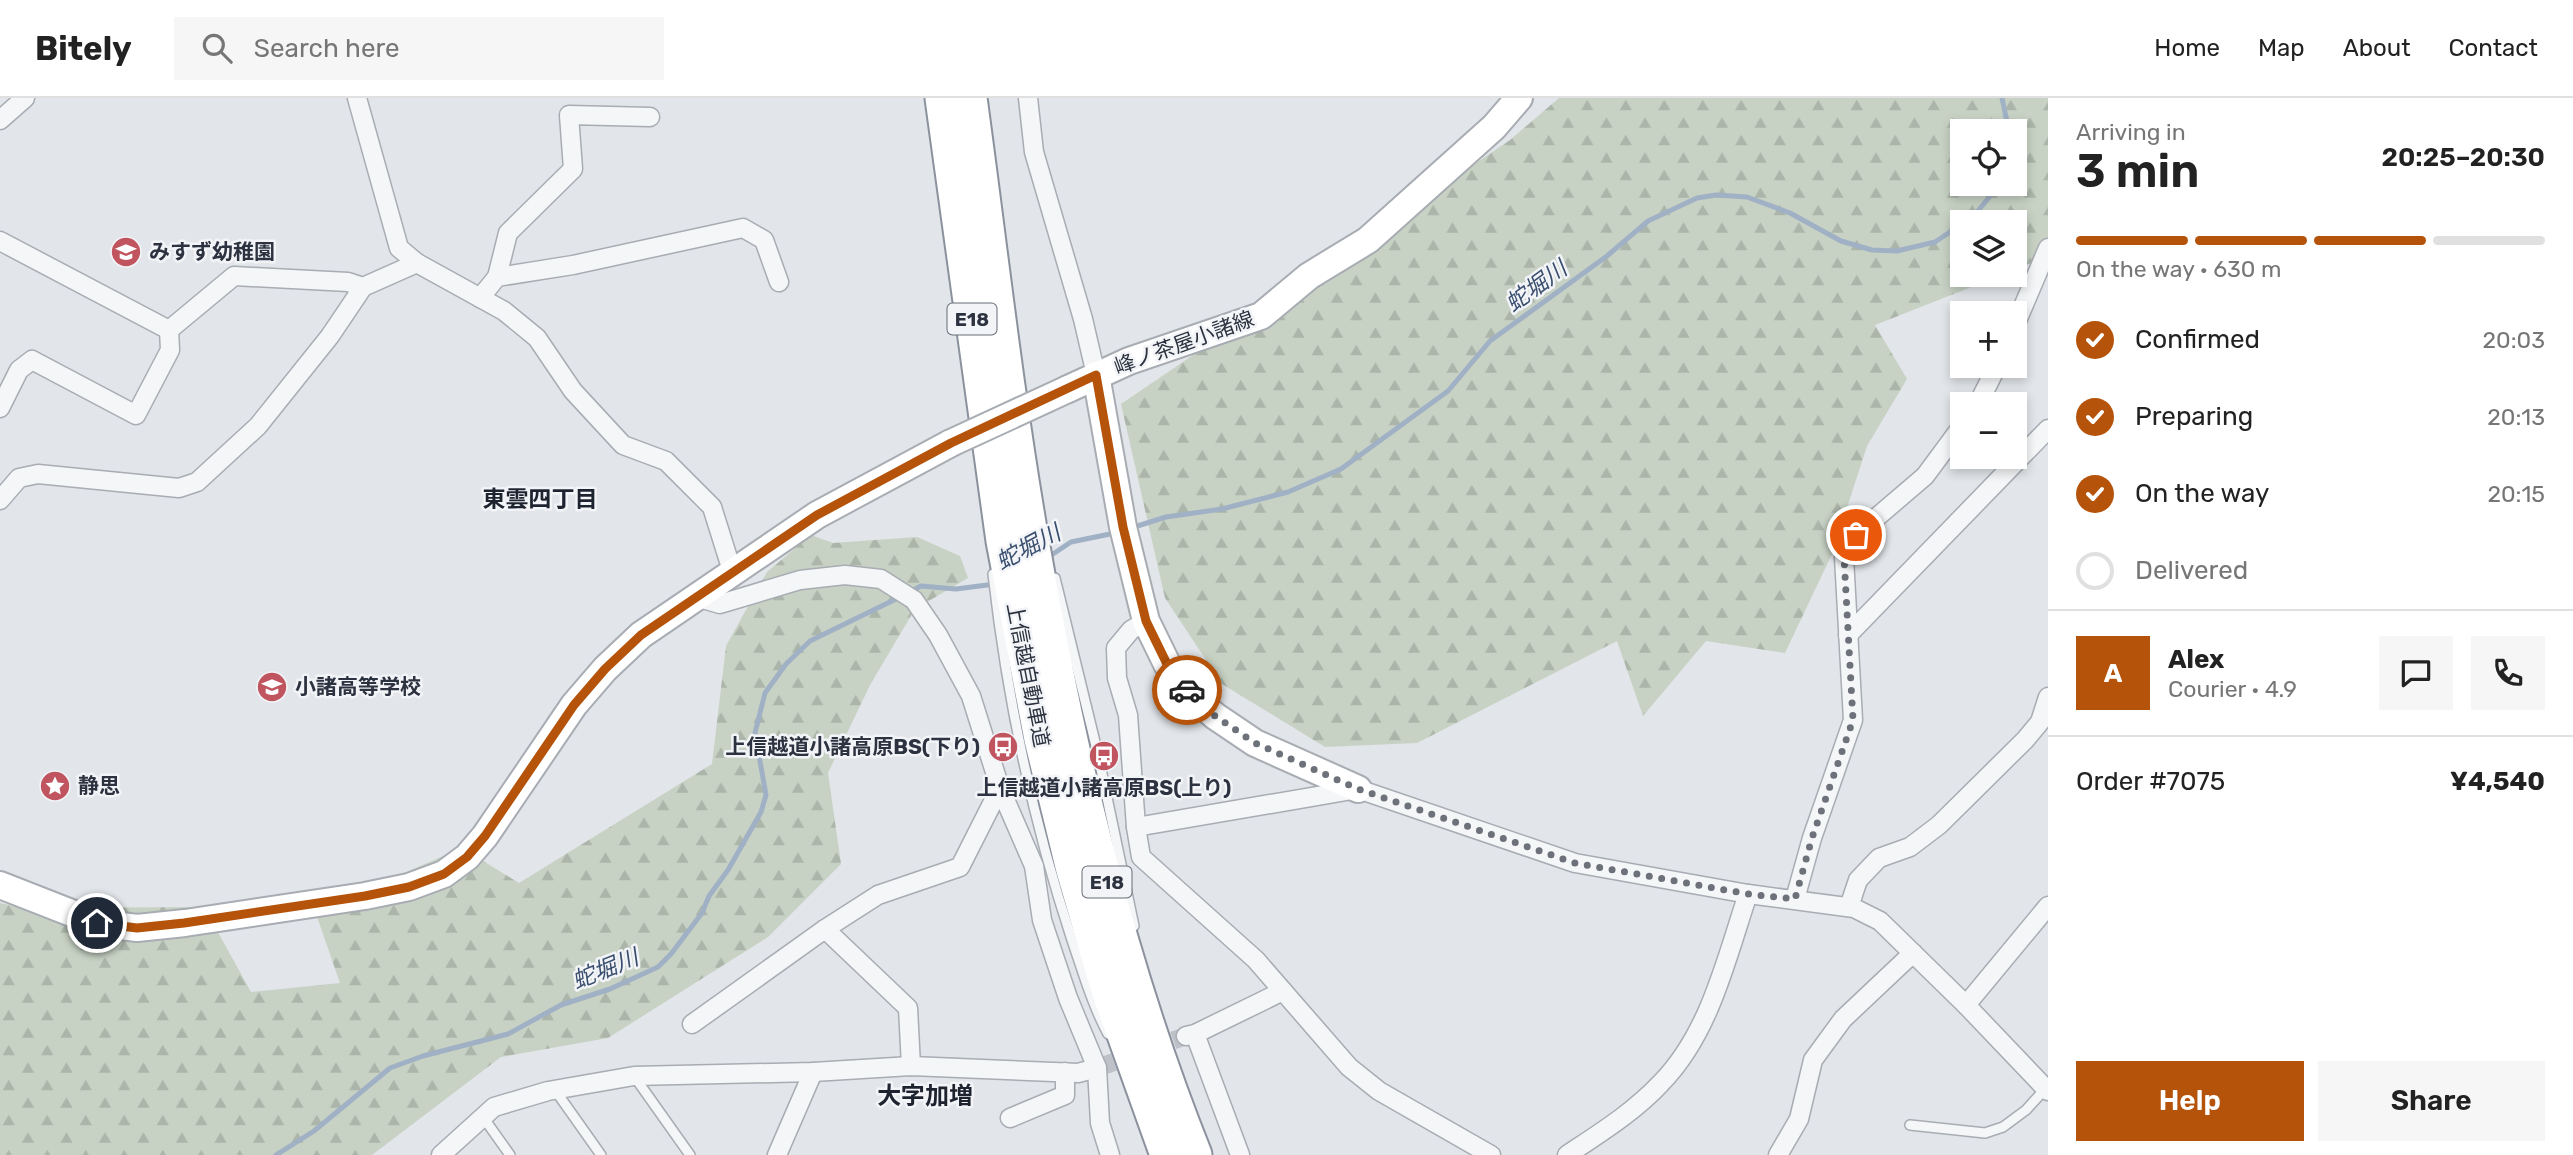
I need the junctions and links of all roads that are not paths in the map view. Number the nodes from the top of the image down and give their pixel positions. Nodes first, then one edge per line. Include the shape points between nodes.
1 (26, 98) edge
2 (357, 98) edge
3 (942, 98) edge
4 (970, 98) edge
5 (1028, 98) edge
6 (1519, 98) edge
7 (650, 117) dead end
8 (0, 120) edge
9 (0, 242) edge
10 (2048, 248) edge
11 (417, 263) junction
12 (497, 276) junction
13 (779, 282) dead end
14 (363, 287) junction
15 (480, 298) junction
16 (2025, 301) edge
17 (999, 309) junction
18 (169, 330) junction
19 (1096, 375) junction
20 (0, 408) edge
21 (2048, 429) edge
22 (1950, 442) edge
23 (1028, 453) dead end
24 (0, 500) edge
25 (1004, 542) junction
26 (1053, 570) dead end
27 (733, 574) junction
28 (696, 597) junction
29 (1028, 603) junction
30 (1146, 621) junction
31 (1849, 635) junction
32 (2048, 697) edge
33 (1000, 788) junction
34 (1358, 789) junction
35 (1136, 827) junction
36 (0, 885) edge
37 (1748, 894) junction
38 (1795, 899) junction
39 (2048, 906) edge
40 (1849, 907) junction
41 (825, 929) junction
42 (1136, 934) dead end
43 (1913, 953) junction
44 (1283, 991) junction
45 (1150, 999) dead end
46 (1966, 1005) junction
47 (692, 1024) dead end
48 (1115, 1048) dead end
49 (1121, 1059) dead end
50 (912, 1066) junction
51 (1097, 1068) junction
52 (813, 1072) junction
53 (1065, 1072) junction
54 (634, 1076) junction
55 (555, 1090) junction
56 (2047, 1090) edge
57 (1162, 1107) junction
58 (483, 1117) junction
59 (1010, 1118) dead end
60 (1910, 1125) dead end
61 (441, 1155) edge
62 (510, 1155) edge
63 (601, 1155) edge
64 (690, 1155) edge
65 (777, 1155) edge
66 (1110, 1155) edge
67 (1167, 1155) edge
68 (1195, 1155) edge
69 (1240, 1155) edge
70 (1491, 1155) edge
71 (1567, 1155) edge
72 (1778, 1155) edge

1 - 8 street
2 - 11 street via 399,248
3 - 25 highway, 上信越自動車道 / E18
4 - 17 highway, 上信越自動車道 / E18
5 - 19 street via 1034,152
6 - 19 main road, 峰ノ茶屋小諸線 via 1494,127 1368,240 1309,276 1261,316
7 - 12 street via 569,114 573,169 508,233
9 - 18 street
10 - 16 street
11 - 14 street
11 - 15 street
12 - 13 street via 573,265 743,228 764,240
12 - 15 street
14 - 18 street via 348,282 234,276
14 - 24 street via 258,426 197,482 180,488 38,474 19,478
15 - 27 street via 537,338 573,391 623,445 666,461 712,507
17 - 23 lane
17 - 25 highway, 上信越自動車道 / E18
18 - 20 street via 170,350 136,415 32,360 19,370
19 - 27 main road, 峰ノ茶屋小諸線, bridge via 951,443 817,515
19 - 30 main road via 1123,527
21 - 31 street
22 - 31 street via 1925,475 1856,535 1844,557
25 - 29 highway, 上信越自動車道 / E18
25 - 29 lane
26 - 29 lane
27 - 28 main road, 峰ノ茶屋小諸線
28 - 33 street via 720,604 800,580 845,575 881,579 914,600 938,635 971,696
28 - 36 main road, 峰ノ茶屋小諸線 via 641,635 605,669 574,705 485,836 444,874 365,896 137,928 97,923
29 - 42 lane via 1097,750
29 - 48 lane via 1027,777 1058,899 1097,1014
29 - 57 highway, 上信越自動車道 / E18 via 1069,729
30 - 34 main road via 1167,664 1188,692 1215,716 1255,743
30 - 35 street via 1116,648 1117,678 1128,715
31 - 38 street via 1853,720
32 - 40 street via 2040,722 2025,740 1939,825 1910,847 1879,858 1858,880
33 - 41 street via 960,867 878,895
33 - 51 street via 1034,866 1041,920
34 - 35 street
34 - 37 street via 1575,863
35 - 44 street via 1141,857 1256,960
37 - 38 street
37 - 71 street via 1703,1024 1684,1054 1633,1110
38 - 40 street
39 - 46 street
40 - 43 street via 1880,921
41 - 47 street
41 - 50 street via 908,1008
43 - 46 street
43 - 72 street via 1843,1019 1813,1060 1799,1119
44 - 69 street via 1190,1035
44 - 70 street via 1349,1068 1379,1091
45 - 57 lane
46 - 56 street
49 - 57 lane
50 - 52 street
50 - 53 street
51 - 53 street
51 - 66 street via 1100,1123
52 - 54 street
52 - 65 street
53 - 59 street via 1065,1095
54 - 55 street
54 - 64 lane
55 - 58 street via 494,1107
55 - 63 lane
56 - 60 lane via 2011,1122 1984,1133
57 - 67 highway, 上信越自動車道 / E18
57 - 68 highway, 上信越自動車道 / E18
58 - 61 street
58 - 62 lane

